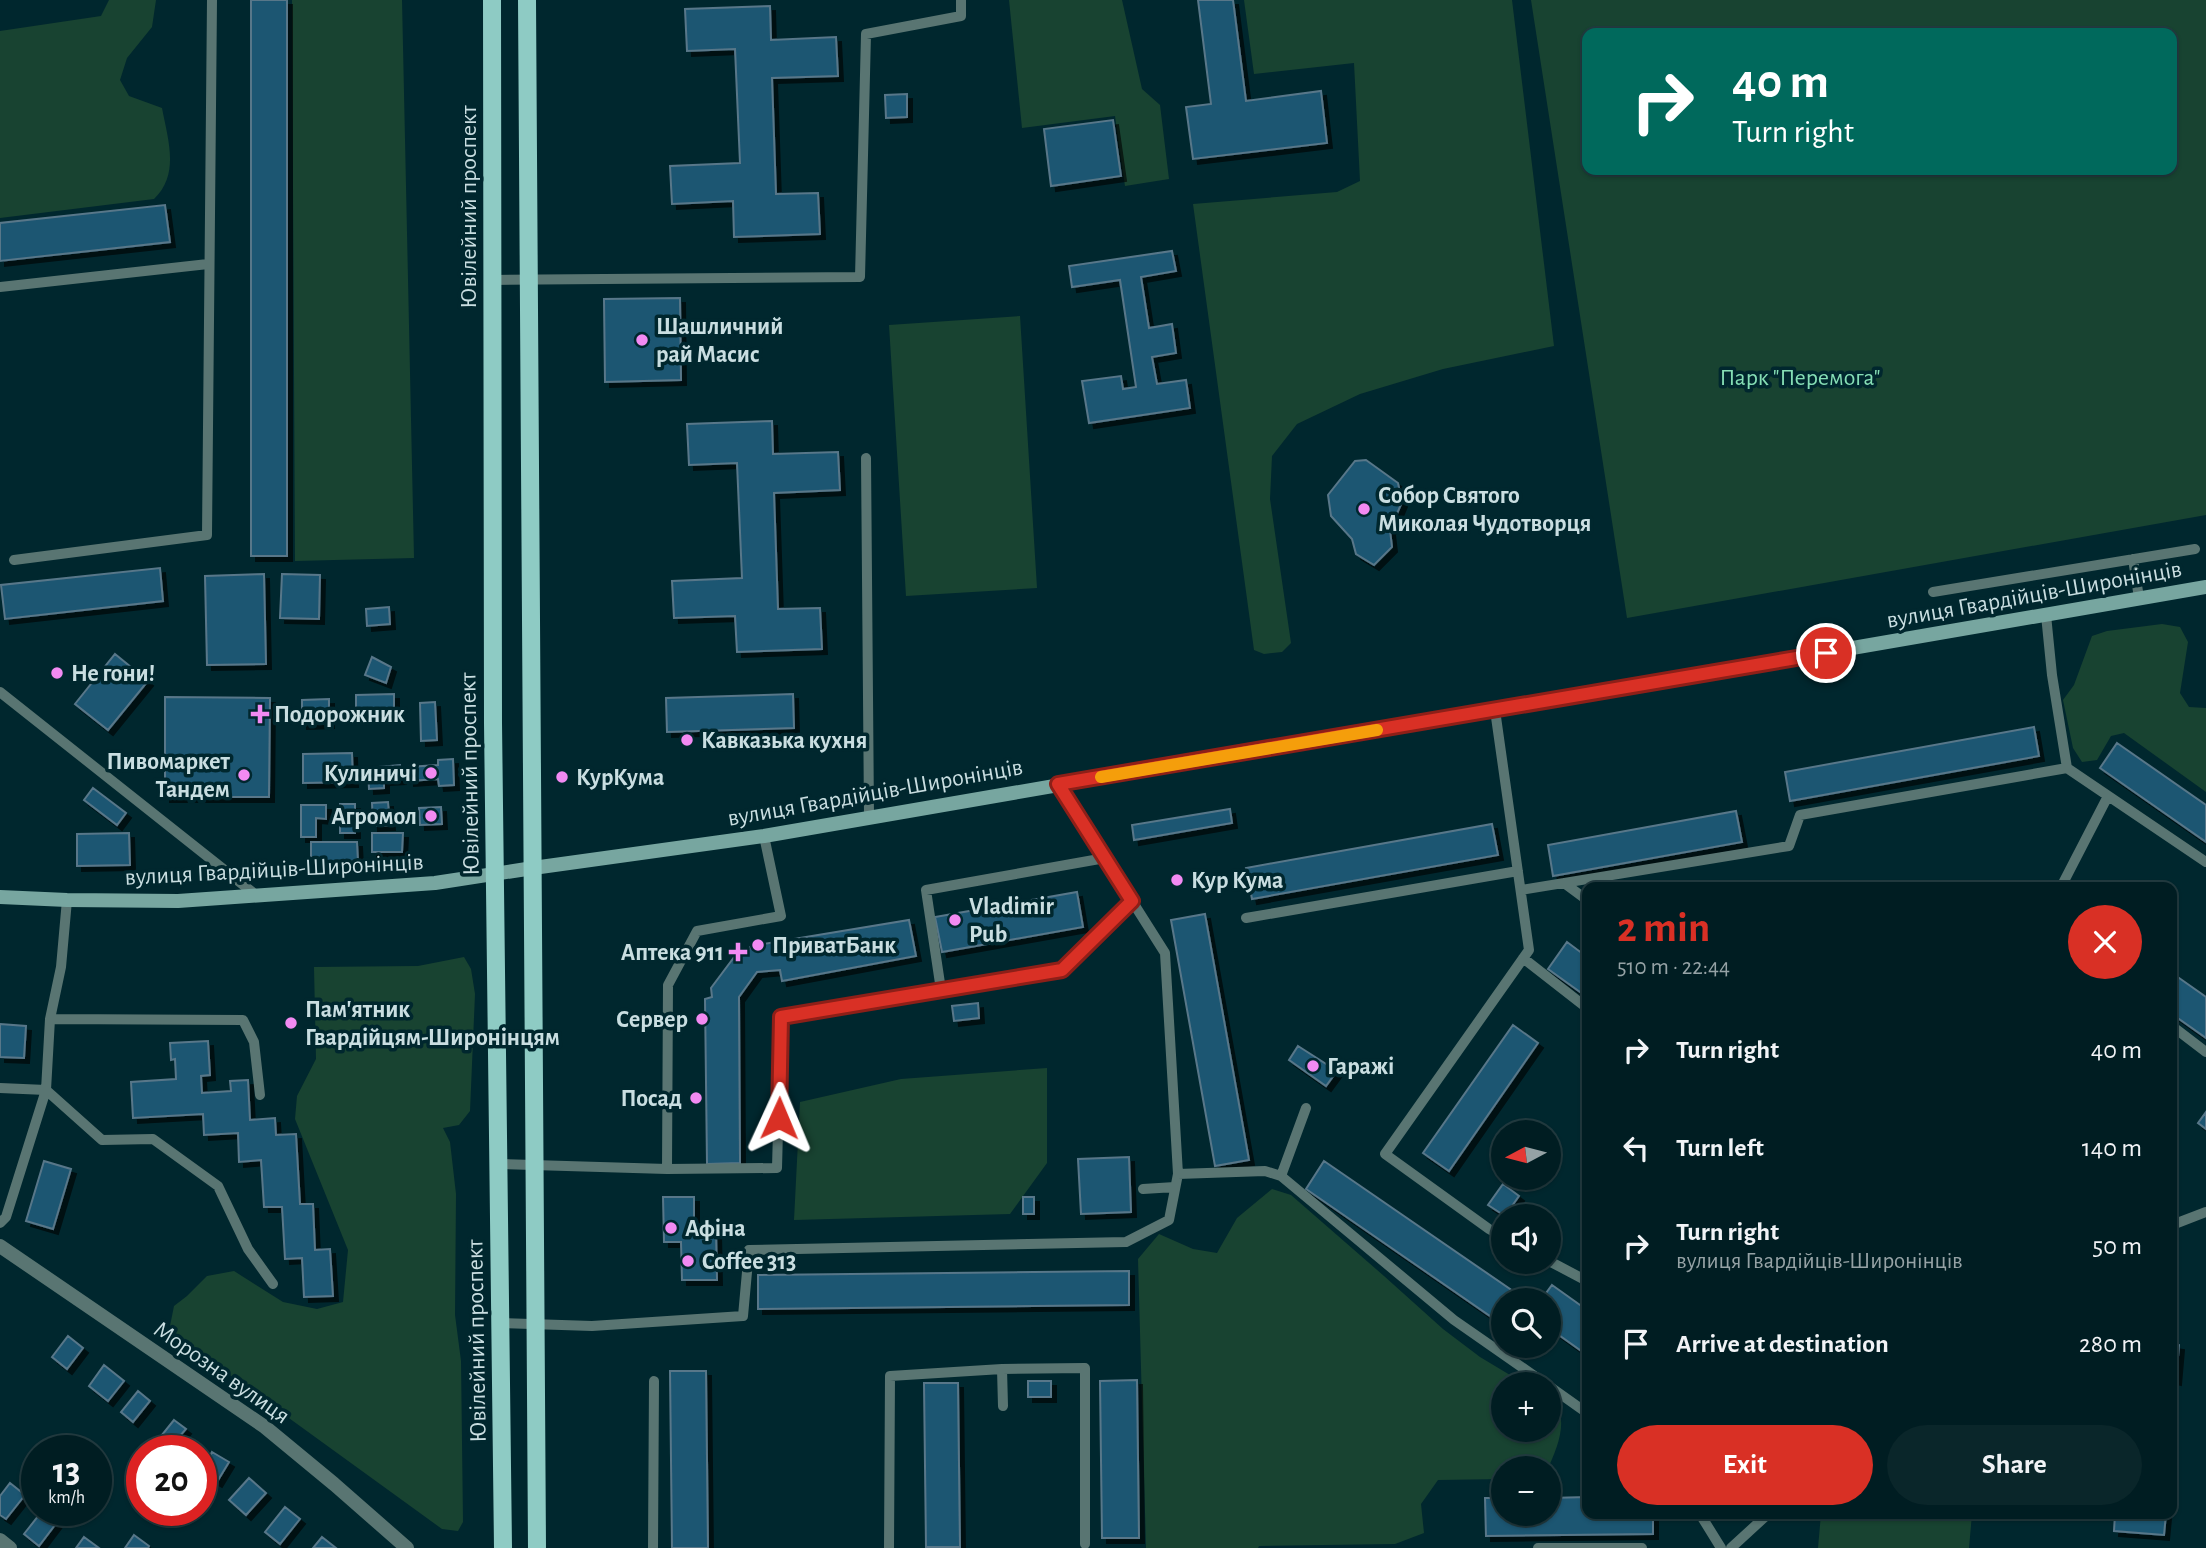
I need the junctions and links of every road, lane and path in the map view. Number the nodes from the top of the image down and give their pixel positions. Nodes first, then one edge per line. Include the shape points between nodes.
1 (212, 0) edge
2 (492, 0) edge
3 (527, 0) edge
4 (961, 0) edge
5 (208, 264) junction
6 (492, 280) junction
7 (529, 280) junction
8 (0, 287) edge
9 (866, 458) dead end
10 (2195, 549) dead end
11 (2133, 559) junction
12 (14, 560) dead end
13 (2206, 587) edge
14 (1933, 592) dead end
15 (2139, 598) junction
16 (2046, 615) junction
17 (0, 692) edge
18 (1495, 710) junction
19 (2067, 768) junction
20 (1058, 784) junction
21 (2108, 796) junction
22 (869, 816) junction
23 (764, 836) junction
24 (1105, 858) junction
25 (2206, 862) edge
26 (533, 868) junction
27 (1518, 870) junction
28 (495, 875) junction
29 (2064, 882) edge
30 (1564, 883) junction
31 (1521, 890) junction
32 (256, 895) junction
33 (1582, 896) edge
34 (0, 897) edge
35 (67, 900) junction
36 (1132, 901) junction
37 (1246, 918) dead end
38 (1523, 958) junction
39 (941, 990) junction
40 (1582, 1004) edge
41 (50, 1018) junction
42 (2177, 1031) edge
43 (2206, 1052) edge
44 (0, 1088) edge
45 (46, 1090) junction
46 (260, 1095) dead end
47 (1306, 1108) dead end
48 (499, 1164) junction
49 (536, 1165) junction
50 (667, 1169) junction
51 (1178, 1174) junction
52 (1281, 1176) junction
53 (1175, 1187) junction
54 (1143, 1189) dead end
55 (2206, 1212) edge
56 (2177, 1222) edge
57 (0, 1223) edge
58 (1491, 1230) edge
59 (0, 1246) edge
60 (1561, 1268) edge
61 (1582, 1279) edge
62 (273, 1284) dead end
63 (500, 1323) junction
64 (536, 1324) junction
65 (1002, 1369) junction
66 (1529, 1372) edge
67 (654, 1381) dead end
68 (1561, 1394) edge
69 (1003, 1406) dead end
70 (1582, 1409) edge
71 (1703, 1519) edge
72 (1763, 1519) edge
73 (0, 1539) edge
74 (1085, 1544) dead end
75 (10, 1548) edge
76 (407, 1548) edge
77 (503, 1548) edge
78 (537, 1548) edge
79 (653, 1548) edge
80 (889, 1548) edge
81 (1538, 1548) edge
82 (1642, 1548) edge
83 (1721, 1548) edge
84 (1731, 1548) edge

1 - 5 lane
2 - 6 main road, Ювілейний проспект
3 - 7 main road
4 - 7 lane via 961,16 866,34 860,277
5 - 8 lane
5 - 12 lane via 207,535
6 - 7 lane
6 - 28 main road, Ювілейний проспект
7 - 26 main road
9 - 22 lane
10 - 11 lane
11 - 14 lane
11 - 15 lane
13 - 15 main road, вулиця Гвардійців-Широнінців
15 - 16 main road, вулиця Гвардійців-Широнінців
16 - 18 main road, вулиця Гвардійців-Широнінців
16 - 19 lane
17 - 32 lane
18 - 20 main road, вулиця Гвардійців-Широнінців
18 - 27 lane
19 - 21 lane
19 - 30 lane via 1800,815 1789,846
20 - 22 main road, вулиця Гвардійців-Широнінців
20 - 24 lane
21 - 25 lane
21 - 29 lane
22 - 23 main road, вулиця Гвардійців-Широнінців
23 - 26 main road, вулиця Гвардійців-Широнінців
23 - 50 lane via 781,916 697,931 668,985
24 - 36 lane
24 - 39 lane via 926,890
26 - 28 main road, вулиця Гвардійців-Широнінців
26 - 49 main road
27 - 31 lane
27 - 37 lane
28 - 32 main road, вулиця Гвардійців-Широнінців via 411,886
28 - 48 main road, Ювілейний проспект
30 - 31 lane
30 - 33 lane
31 - 38 lane via 1529,950
32 - 35 main road, вулиця Гвардійців-Широнінців via 178,901
34 - 35 main road, вулиця Гвардійців-Широнінців
35 - 41 lane via 61,967
36 - 39 lane via 1062,970
36 - 51 lane via 1164,953
38 - 40 lane
38 - 58 lane via 1385,1154
39 - 50 lane via 781,1017 777,1168
41 - 45 lane
41 - 46 lane via 243,1020 254,1042
42 - 43 lane
44 - 45 lane
45 - 57 lane via 6,1217
45 - 62 lane via 102,1140 153,1139 218,1186 248,1249
47 - 52 lane
48 - 49 lane
48 - 63 main road, Ювілейний проспект
49 - 50 lane
49 - 64 main road
51 - 52 lane via 1265,1171
51 - 53 lane
52 - 66 lane via 1454,1320
53 - 54 lane
53 - 64 lane via 1169,1220 1126,1242 749,1250 743,1316 593,1326
55 - 56 lane
59 - 76 street, Морозна вулиця via 265,1427
60 - 61 lane
63 - 64 lane
63 - 77 main road, Ювілейний проспект
64 - 78 main road
65 - 69 lane
65 - 74 lane via 1086,1368
65 - 80 lane via 890,1376
67 - 79 lane
68 - 70 lane
71 - 83 lane
72 - 84 lane
73 - 75 street
81 - 82 lane

